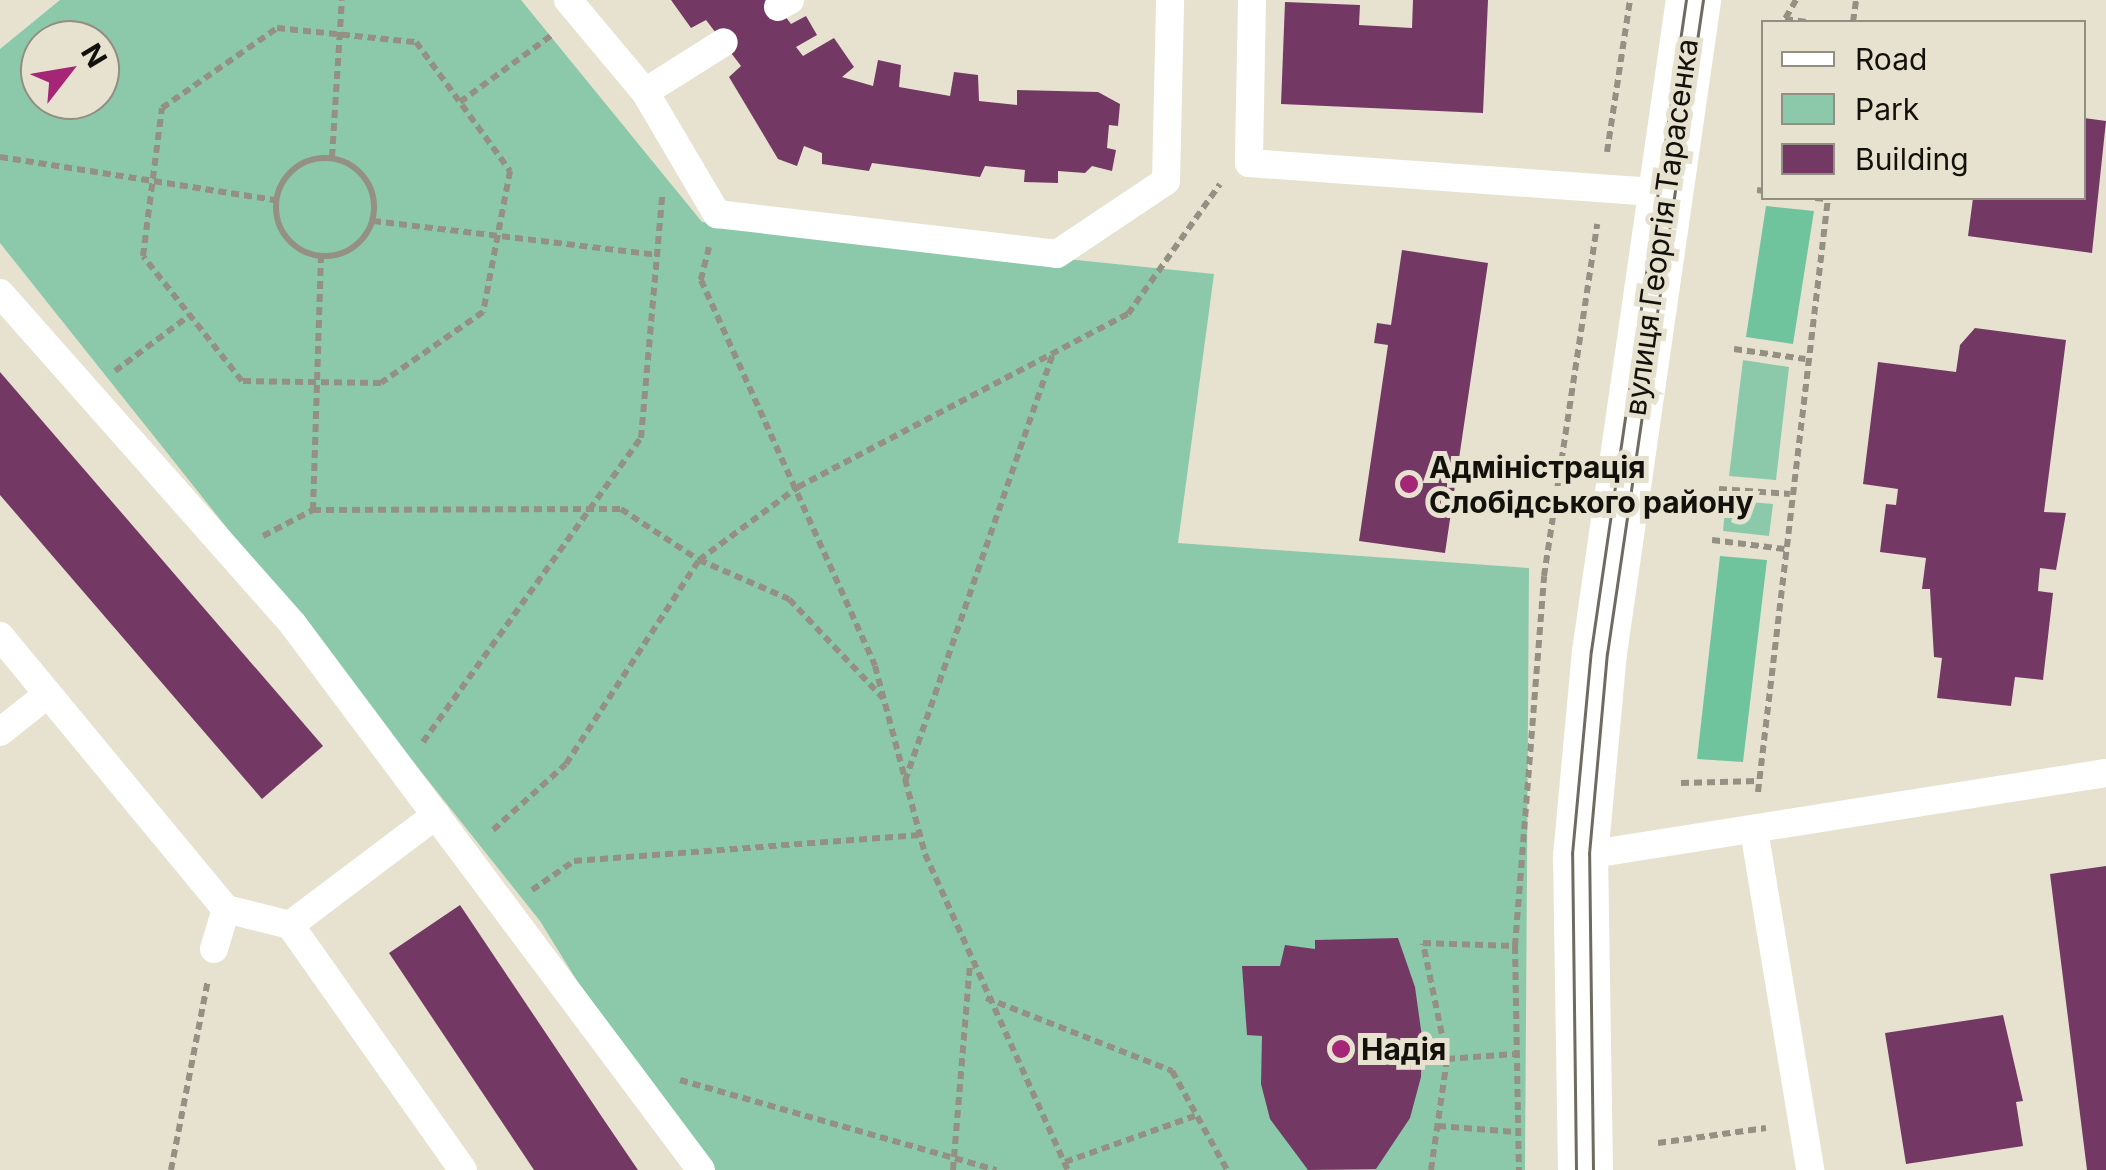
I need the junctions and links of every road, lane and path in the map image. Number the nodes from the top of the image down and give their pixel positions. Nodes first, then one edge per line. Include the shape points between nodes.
1 (342, 0) edge
2 (1170, 0) edge
3 (1252, 0) edge
4 (1630, 0) edge
5 (1694, 0) edge
6 (1796, 0) edge
7 (574, 7) edge
8 (1792, 20) edge
9 (340, 34) junction
10 (724, 42) dead end
11 (645, 92) junction
12 (460, 102) junction
13 (668, 130) junction
14 (0, 157) edge
15 (332, 157) junction
16 (1249, 163) junction
17 (153, 180) junction
18 (1603, 184) junction
19 (1668, 193) junction
20 (276, 200) junction
21 (1828, 200) edge
22 (717, 214) junction
23 (373, 221) junction
24 (497, 236) junction
25 (657, 255) junction
26 (322, 257) junction
27 (0, 293) edge
28 (190, 314) junction
29 (1734, 349) dead end
30 (1054, 352) junction
31 (1804, 359) junction
32 (318, 382) junction
33 (88, 392) junction
34 (798, 487) junction
35 (1720, 489) dead end
36 (1790, 494) junction
37 (597, 506) junction
38 (314, 510) junction
39 (1712, 540) dead end
40 (1784, 549) junction
41 (231, 553) junction
42 (699, 560) junction
43 (0, 636) edge
44 (48, 694) junction
45 (884, 700) junction
46 (0, 732) edge
47 (402, 770) junction
48 (2106, 773) edge
49 (905, 781) junction
50 (1759, 781) junction
51 (1680, 783) dead end
52 (436, 815) junction
53 (1754, 830) junction
54 (920, 834) junction
55 (466, 854) junction
56 (1580, 856) junction
57 (507, 908) junction
58 (226, 909) junction
59 (290, 926) junction
60 (1515, 946) junction
61 (214, 949) joint
62 (970, 964) junction
63 (985, 998) junction
64 (1514, 1054) junction
65 (1446, 1058) junction
66 (626, 1064) junction
67 (1196, 1116) junction
68 (1802, 1124) junction
69 (1438, 1126) junction
70 (1516, 1132) junction
71 (1658, 1143) dead end
72 (955, 1158) junction
73 (1066, 1166) edge
74 (171, 1170) edge
75 (463, 1170) edge
76 (702, 1170) edge
77 (953, 1170) edge
78 (996, 1170) edge
79 (1227, 1170) edge
80 (1431, 1170) edge
81 (1519, 1170) edge
82 (1585, 1170) edge
83 (1810, 1170) edge

1 - 9 path
2 - 22 lane via 1166,181 1056,254
3 - 16 lane
4 - 18 path
5 - 19 main road, вулиця Георгія Тарасенка
6 - 8 path via 1785,19
7 - 11 lane
7 - 12 path
9 - 12 path via 416,42
9 - 15 path
9 - 17 path via 277,28 162,108
10 - 11 lane
11 - 13 lane
12 - 24 path via 510,171
13 - 22 lane
13 - 25 path
14 - 17 path
15 - 20 path via 301,163
15 - 23 path via 348,162 371,187
16 - 18 lane
16 - 30 path via 1211,190 1128,314
17 - 20 path
17 - 28 path via 143,256
18 - 19 lane
18 - 60 path via 1544,576
19 - 56 main road, вулиця Георгія Тарасенка via 1599,652
20 - 26 path via 282,232
21 - 31 path
22 - 34 path via 701,280
23 - 24 path
23 - 26 path via 354,248
24 - 25 path
24 - 32 path via 483,312 380,383
25 - 37 path via 641,438
26 - 32 path
27 - 33 lane
28 - 32 path via 242,380
28 - 33 path
29 - 31 path
30 - 34 path
30 - 49 path
31 - 36 path
32 - 38 path
33 - 41 lane
34 - 42 path
34 - 45 path
35 - 36 path
36 - 40 path
37 - 38 path
37 - 42 path via 621,508
37 - 47 path
38 - 41 path
39 - 40 path
40 - 50 path
41 - 47 lane
42 - 45 path via 790,600
42 - 55 path via 566,764
43 - 44 lane
44 - 46 lane
44 - 58 lane
45 - 49 path
47 - 52 lane
48 - 53 lane
49 - 54 path
50 - 51 path
50 - 53 path
52 - 55 lane
52 - 59 lane
53 - 56 lane
53 - 68 lane
54 - 57 path via 574,862
54 - 62 path
55 - 57 lane
56 - 82 main road, вулиця Георгія Тарасенка
57 - 66 lane
58 - 59 lane
58 - 61 lane
59 - 75 lane
60 - 64 path
60 - 65 path via 1423,943
61 - 74 path
62 - 63 path
62 - 72 path
63 - 67 path via 1172,1071
63 - 73 path
64 - 65 path
64 - 70 path
65 - 69 path
66 - 72 path
66 - 76 lane
67 - 73 path
67 - 79 path
68 - 71 path
68 - 83 lane
69 - 70 path
69 - 80 path
70 - 81 path
72 - 77 path
72 - 78 path

